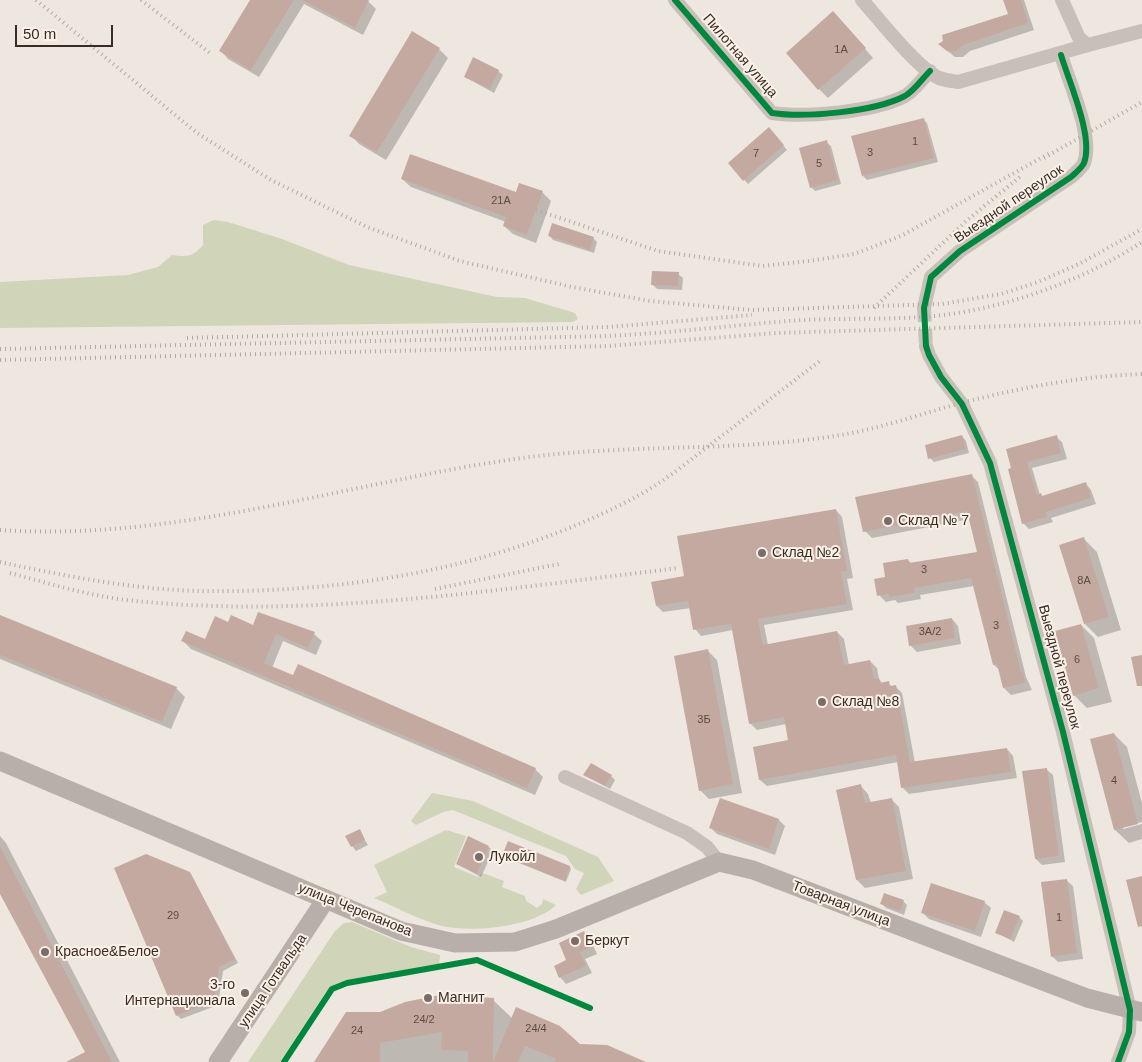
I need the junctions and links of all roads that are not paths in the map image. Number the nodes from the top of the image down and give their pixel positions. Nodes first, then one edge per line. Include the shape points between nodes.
1 (676, 0) edge
2 (862, 0) edge
3 (1062, 0) edge
4 (1142, 31) edge
5 (1088, 45) junction
6 (1061, 55) junction
7 (930, 71) junction
8 (924, 308) tunnel mouth
9 (926, 346) tunnel mouth
10 (0, 761) edge
11 (565, 777) dead end
12 (719, 862) junction
13 (326, 899) junction
14 (1136, 1011) edge
15 (1120, 1057) edge
16 (218, 1062) edge

1 - 7 street, Пилотная улица via 772,112 794,116 877,106 907,95
2 - 7 street via 902,46
3 - 5 street via 1079,38
4 - 5 street
5 - 6 street
6 - 7 street via 958,82 940,78
6 - 8 street, Выездной переулок via 1084,133 1086,152 1083,166 1071,178 960,251 931,277
9 - 14 street, Выездной переулок via 941,377 962,404 990,463
10 - 13 main road, улица Черепанова
11 - 12 street via 687,833
12 - 13 main road, улица Черепанова via 515,942 455,943 401,931
12 - 14 main road, Товарная улица via 740,866 1087,998
13 - 16 main road, улица Готвальда
14 - 15 street, Выездной переулок

